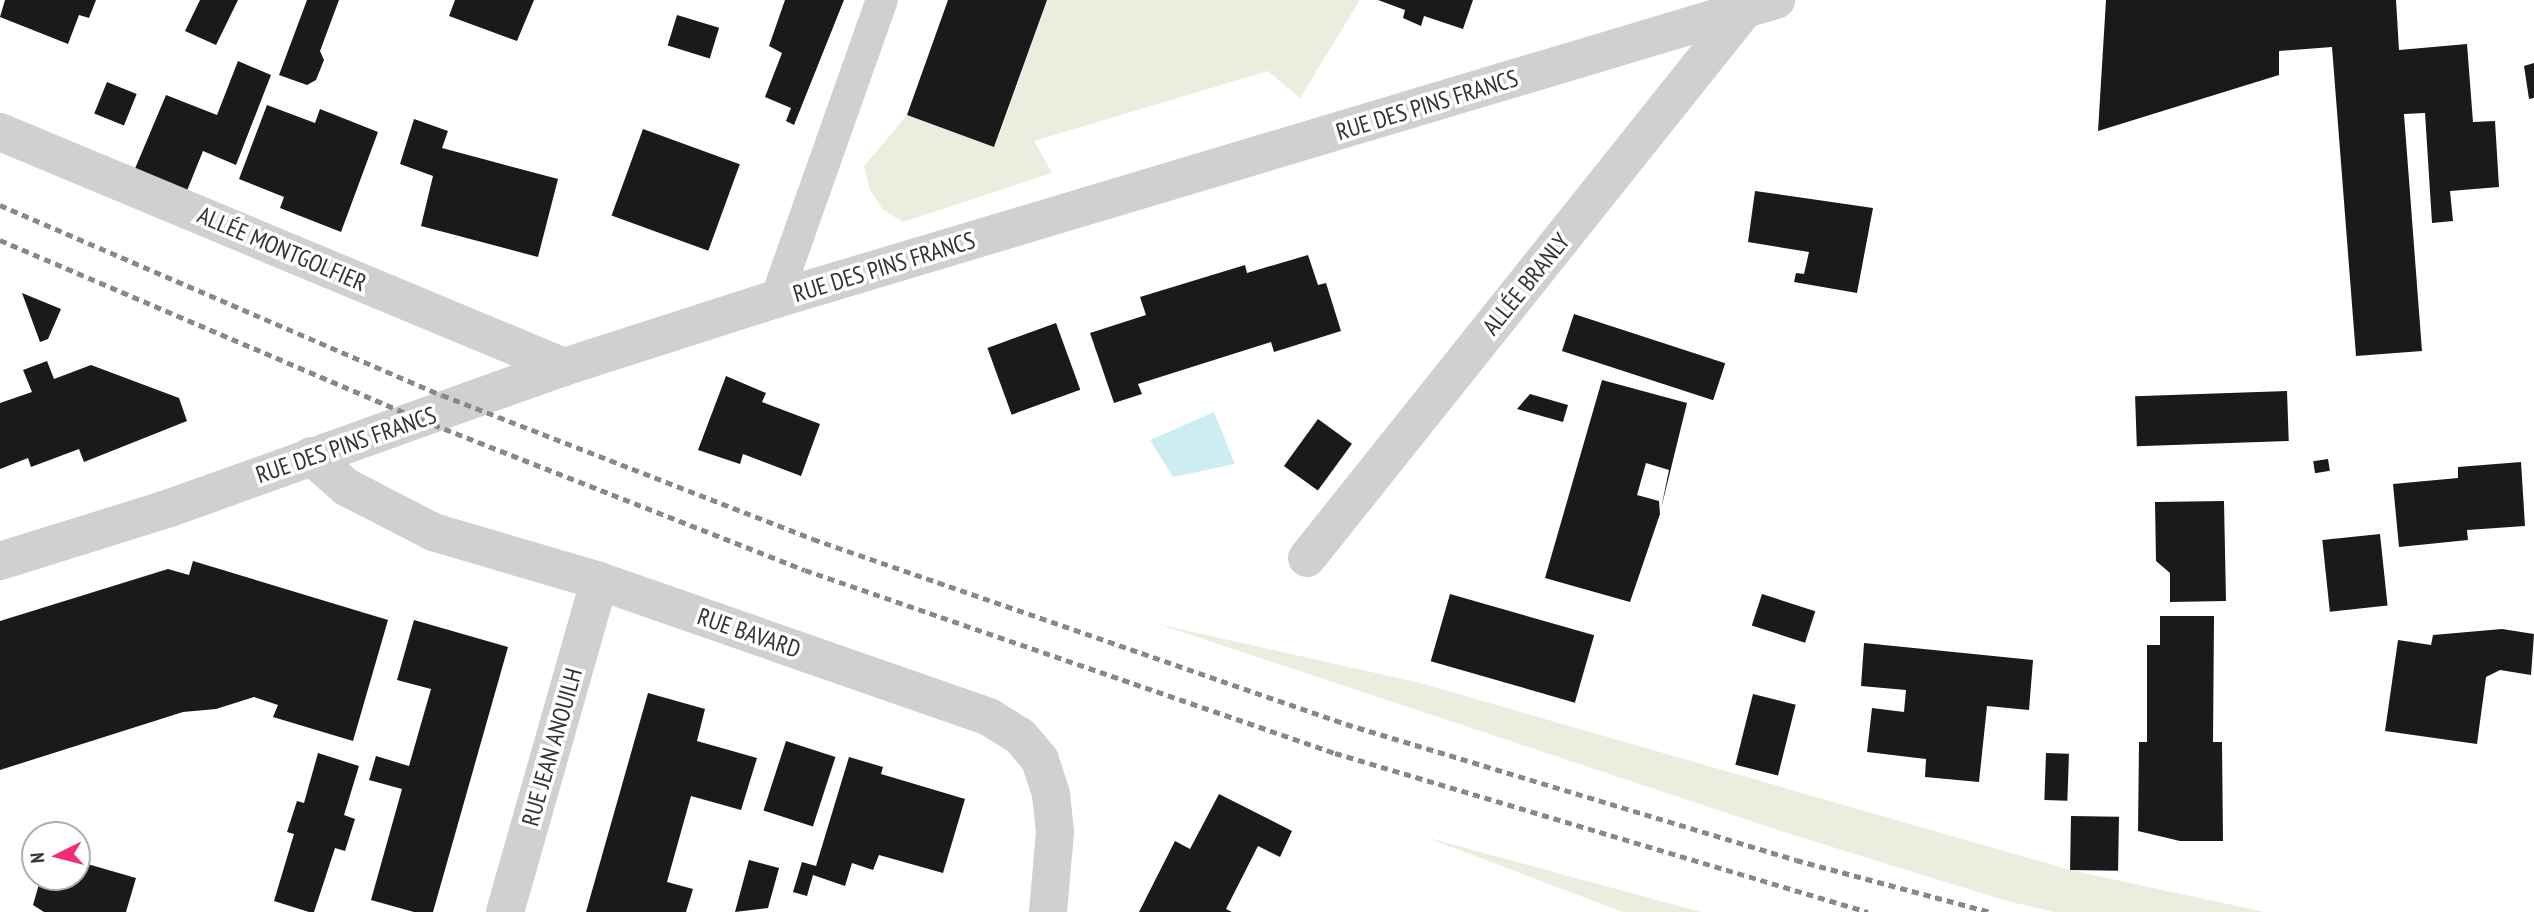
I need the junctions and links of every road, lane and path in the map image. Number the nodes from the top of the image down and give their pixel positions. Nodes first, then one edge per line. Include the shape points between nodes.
1 (882, 0) edge
2 (1761, 5) edge
3 (0, 132) edge
4 (776, 299) junction
5 (564, 367) junction
6 (311, 456) junction
7 (1307, 558) dead end
8 (0, 561) edge
9 (599, 581) junction
10 (505, 912) edge
11 (1048, 912) edge

1 - 4 lane
2 - 4 street, RUE DES PINS FRANCS
2 - 7 street, ALLÉE BRANLY
3 - 5 street, ALLÉE MONTGOLFIER
4 - 5 street, RUE DES PINS FRANCS
5 - 6 street, RUE DES PINS FRANCS
6 - 8 street, RUE DES PINS FRANCS via 167,509
6 - 9 street, RUE BAVARD via 346,487 433,532
9 - 10 street, RUE JEAN ANOUILH
9 - 11 street, RUE BAVARD via 989,717 1020,736 1040,760 1051,794 1055,832

